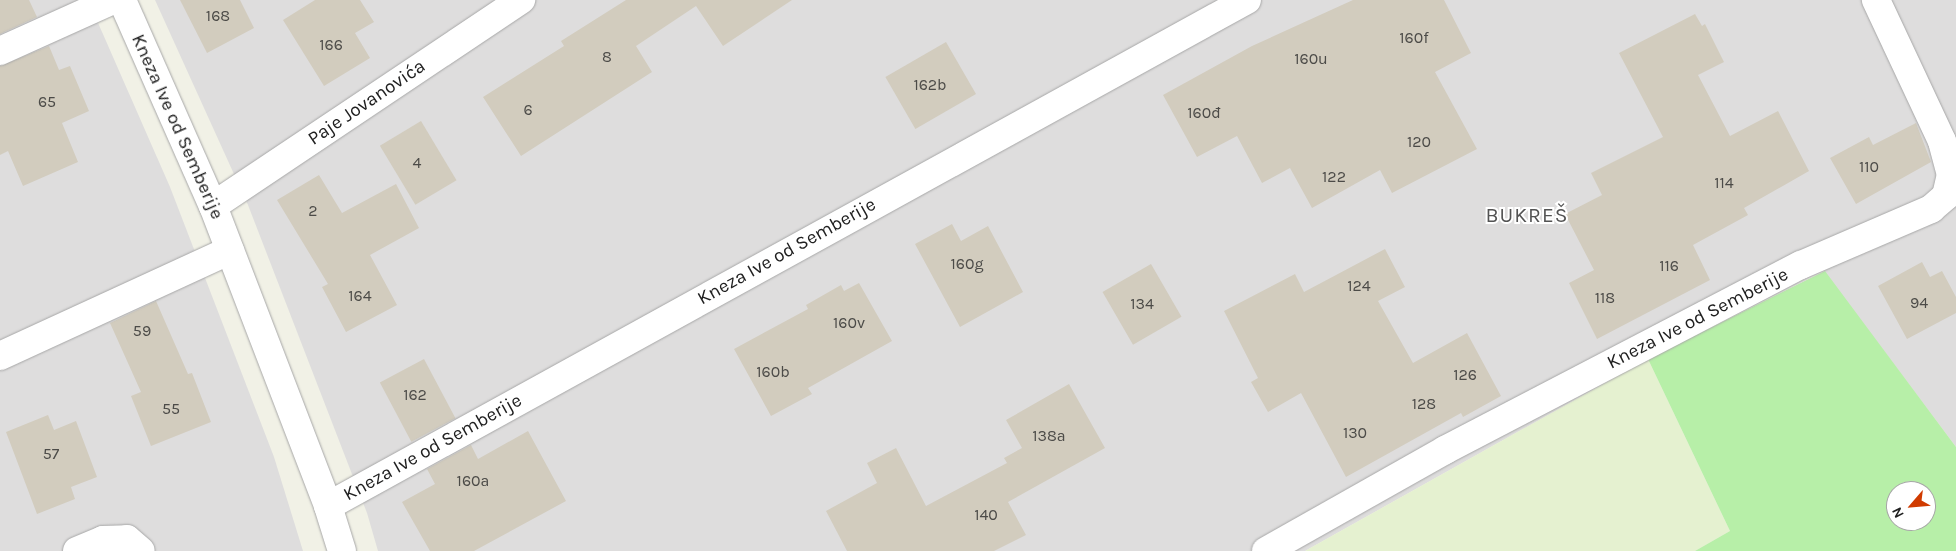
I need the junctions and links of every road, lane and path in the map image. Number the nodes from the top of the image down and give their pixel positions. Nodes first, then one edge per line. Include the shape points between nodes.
1 (113, 0) edge
2 (122, 0) edge
3 (521, 0) edge
4 (1247, 0) edge
5 (1876, 0) edge
6 (0, 51) edge
7 (1951, 199) edge
8 (214, 206) junction
9 (230, 250) junction
10 (0, 356) edge
11 (328, 506) junction
12 (78, 551) edge
13 (141, 551) edge
14 (342, 551) edge
15 (1266, 551) edge

1 - 6 street
2 - 8 street, Kneza Ive od Semberije
3 - 8 street, Paje Jovanovića
4 - 11 street, Kneza Ive od Semberije
5 - 7 street, Kneza Ive od Semberije via 1942,141 1952,175
7 - 15 street, Kneza Ive od Semberije via 1801,265 1454,446
8 - 9 street, Kneza Ive od Semberije
9 - 10 street
9 - 11 street, Kneza Ive od Semberije
11 - 14 street, Kneza Ive od Semberije
12 - 13 street via 103,540 127,539

